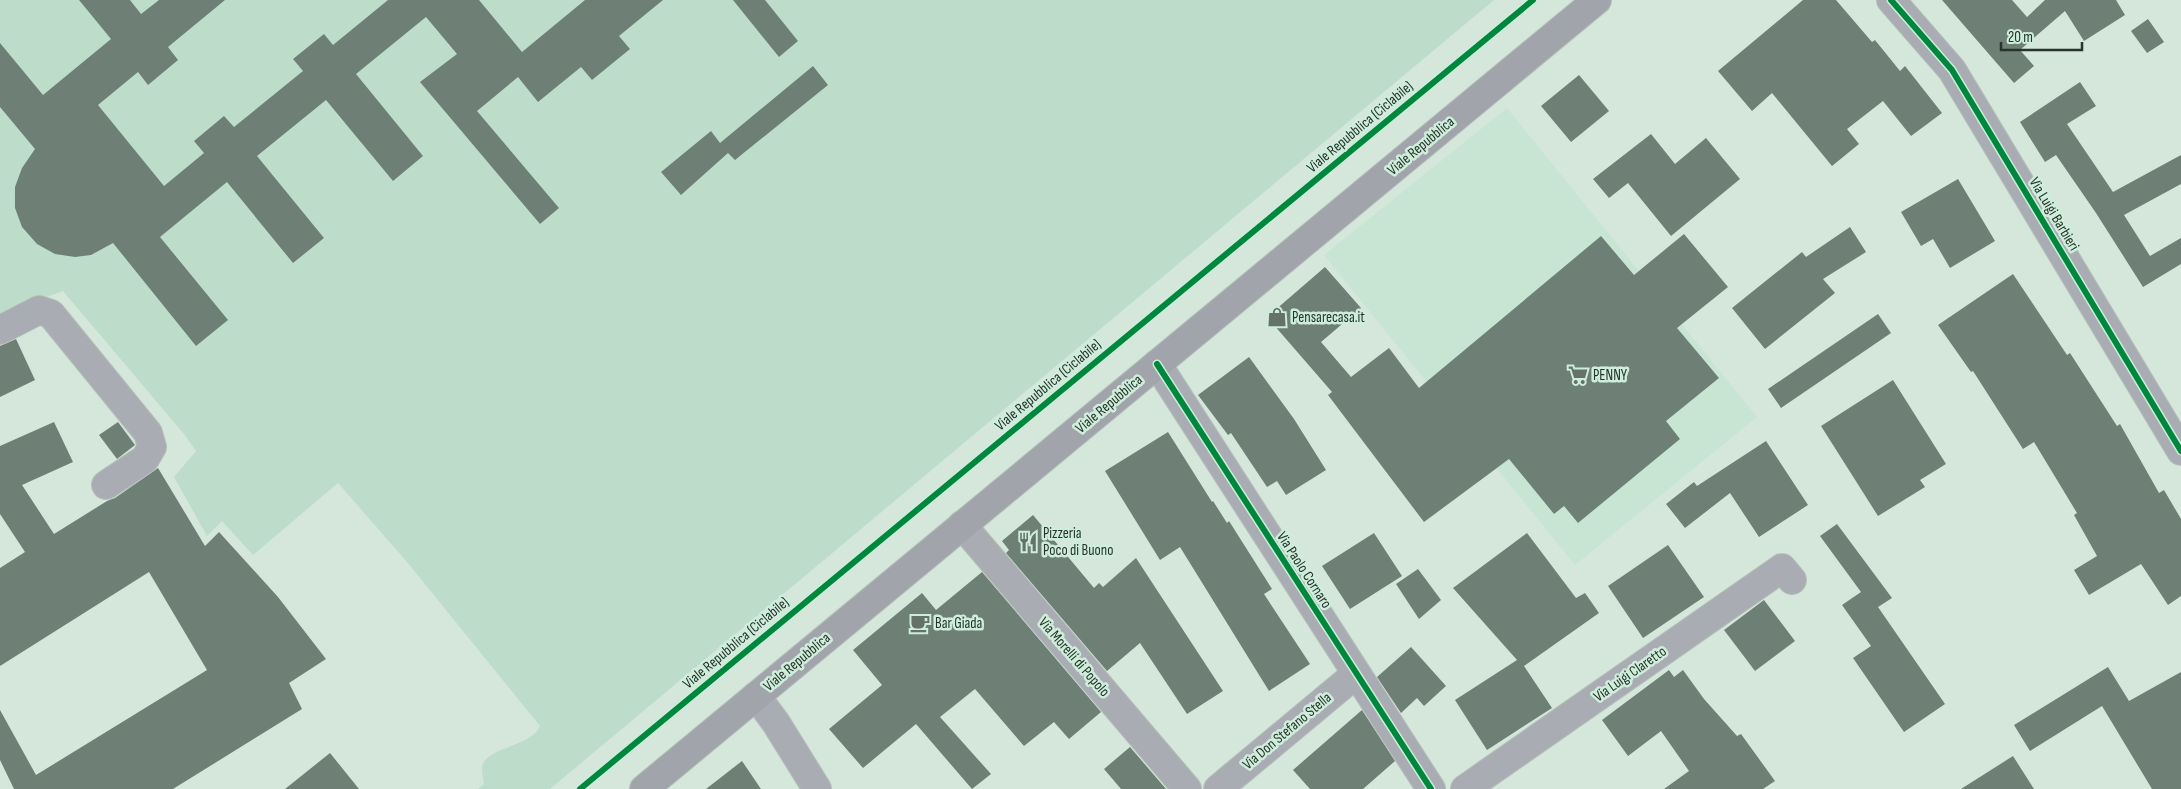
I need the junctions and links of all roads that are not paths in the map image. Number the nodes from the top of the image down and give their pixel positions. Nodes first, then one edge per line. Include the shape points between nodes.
1 (1597, 0) edge
2 (1891, 0) edge
3 (0, 330) edge
4 (1157, 364) junction
5 (2181, 451) edge
6 (106, 485) dead end
7 (962, 526) junction
8 (1792, 580) dead end
9 (1356, 674) junction
10 (756, 696) junction
11 (644, 789) edge
12 (816, 789) edge
13 (1187, 789) edge
14 (1218, 789) edge
15 (1431, 789) edge
16 (1465, 789) edge

1 - 4 main road, Viale Repubblica
2 - 5 street, Via Luigi Barbieri via 1952,70
3 - 6 street via 39,310 51,314 148,434 152,447 145,459
4 - 7 main road, Viale Repubblica
4 - 9 street, Via Paolo Cornaro
7 - 10 main road, Viale Repubblica
7 - 13 street, Via Morelli di Popolo
8 - 16 street, Via Luigi Claretto via 1782,568
9 - 14 street, Via Don Stefano Stella
9 - 15 street, Via Paolo Cornaro
10 - 11 main road, Viale Repubblica
10 - 12 street

